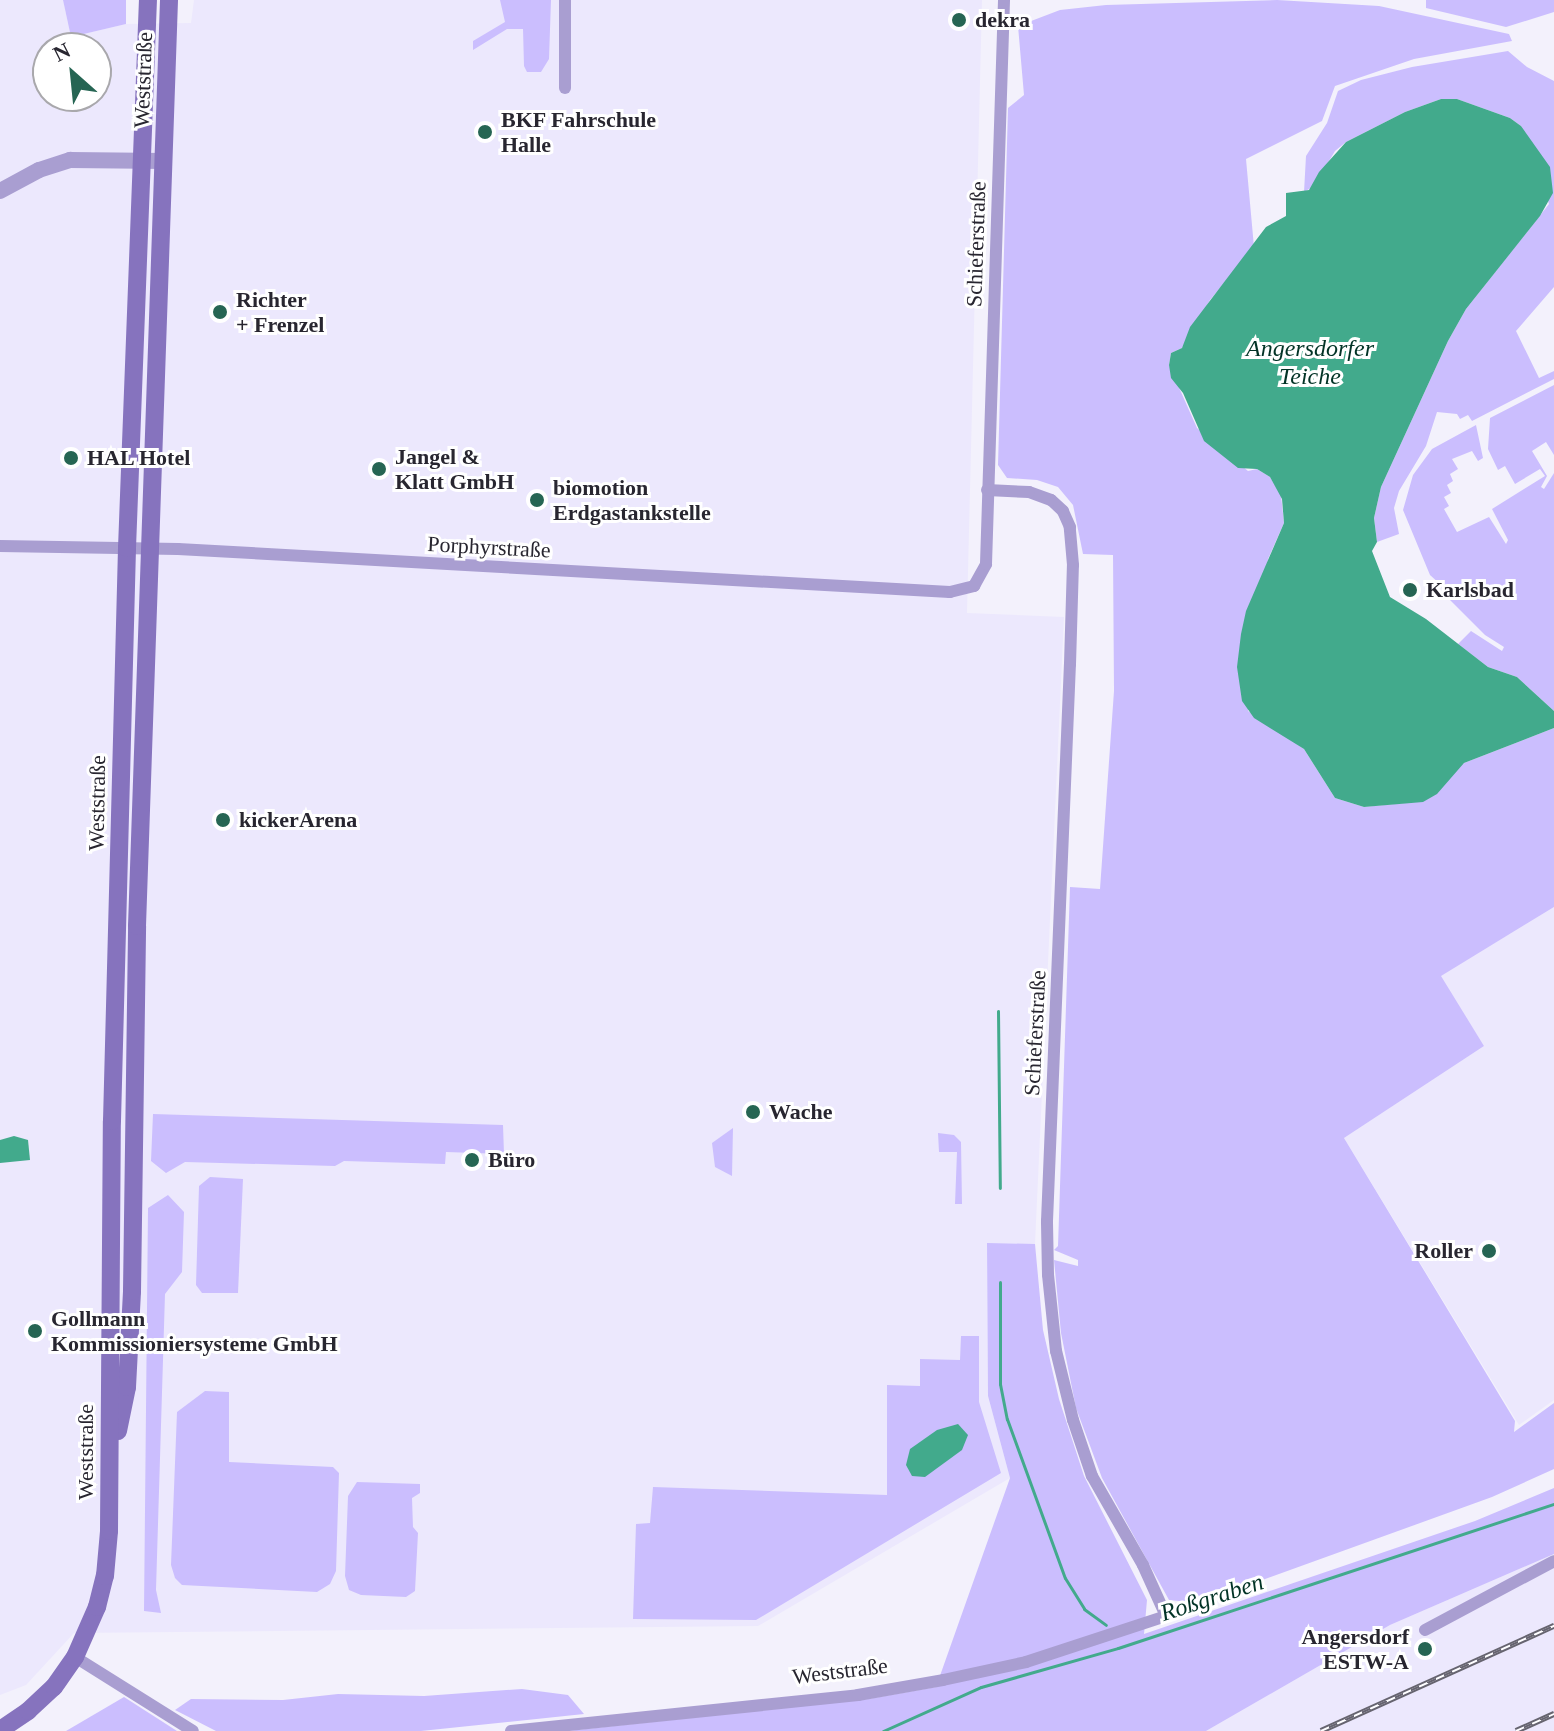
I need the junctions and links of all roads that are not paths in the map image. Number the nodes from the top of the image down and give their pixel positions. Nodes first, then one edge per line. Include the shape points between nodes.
1 (148, 0) edge
2 (169, 0) edge
3 (565, 0) edge
4 (1004, 0) edge
5 (565, 88) dead end
6 (143, 160) junction
7 (164, 161) junction
8 (0, 191) edge
9 (987, 490) junction
10 (0, 546) edge
11 (127, 548) junction
12 (148, 549) junction
13 (974, 586) joint
14 (110, 1469) junction
15 (1554, 1561) edge
16 (1166, 1616) joint
17 (1425, 1630) dead end
18 (75, 1657) junction
19 (0, 1730) edge
20 (193, 1731) edge
21 (511, 1731) edge

1 - 6 main road, Weststraße
2 - 7 main road, Weststraße
3 - 5 street
4 - 9 street, Schieferstraße
6 - 7 street
6 - 8 street via 70,160
6 - 11 main road, Weststraße
7 - 12 main road, Weststraße
9 - 13 street, Schieferstraße via 986,564
9 - 16 street, Schieferstraße via 1029,492 1051,500 1070,527 1073,565 1048,1275 1056,1351 1092,1476
10 - 11 street, Porphyrstraße
11 - 12 street, Porphyrstraße
11 - 14 main road, Weststraße via 112,1121
12 - 13 street, Porphyrstraße via 950,592
12 - 14 main road, Weststraße via 132,1291 127,1387
14 - 18 main road, Weststraße via 107,1561 97,1607
15 - 17 street
16 - 21 street, Weststraße via 1026,1662 858,1695
18 - 19 main road, Weststraße via 37,1703
18 - 20 street

